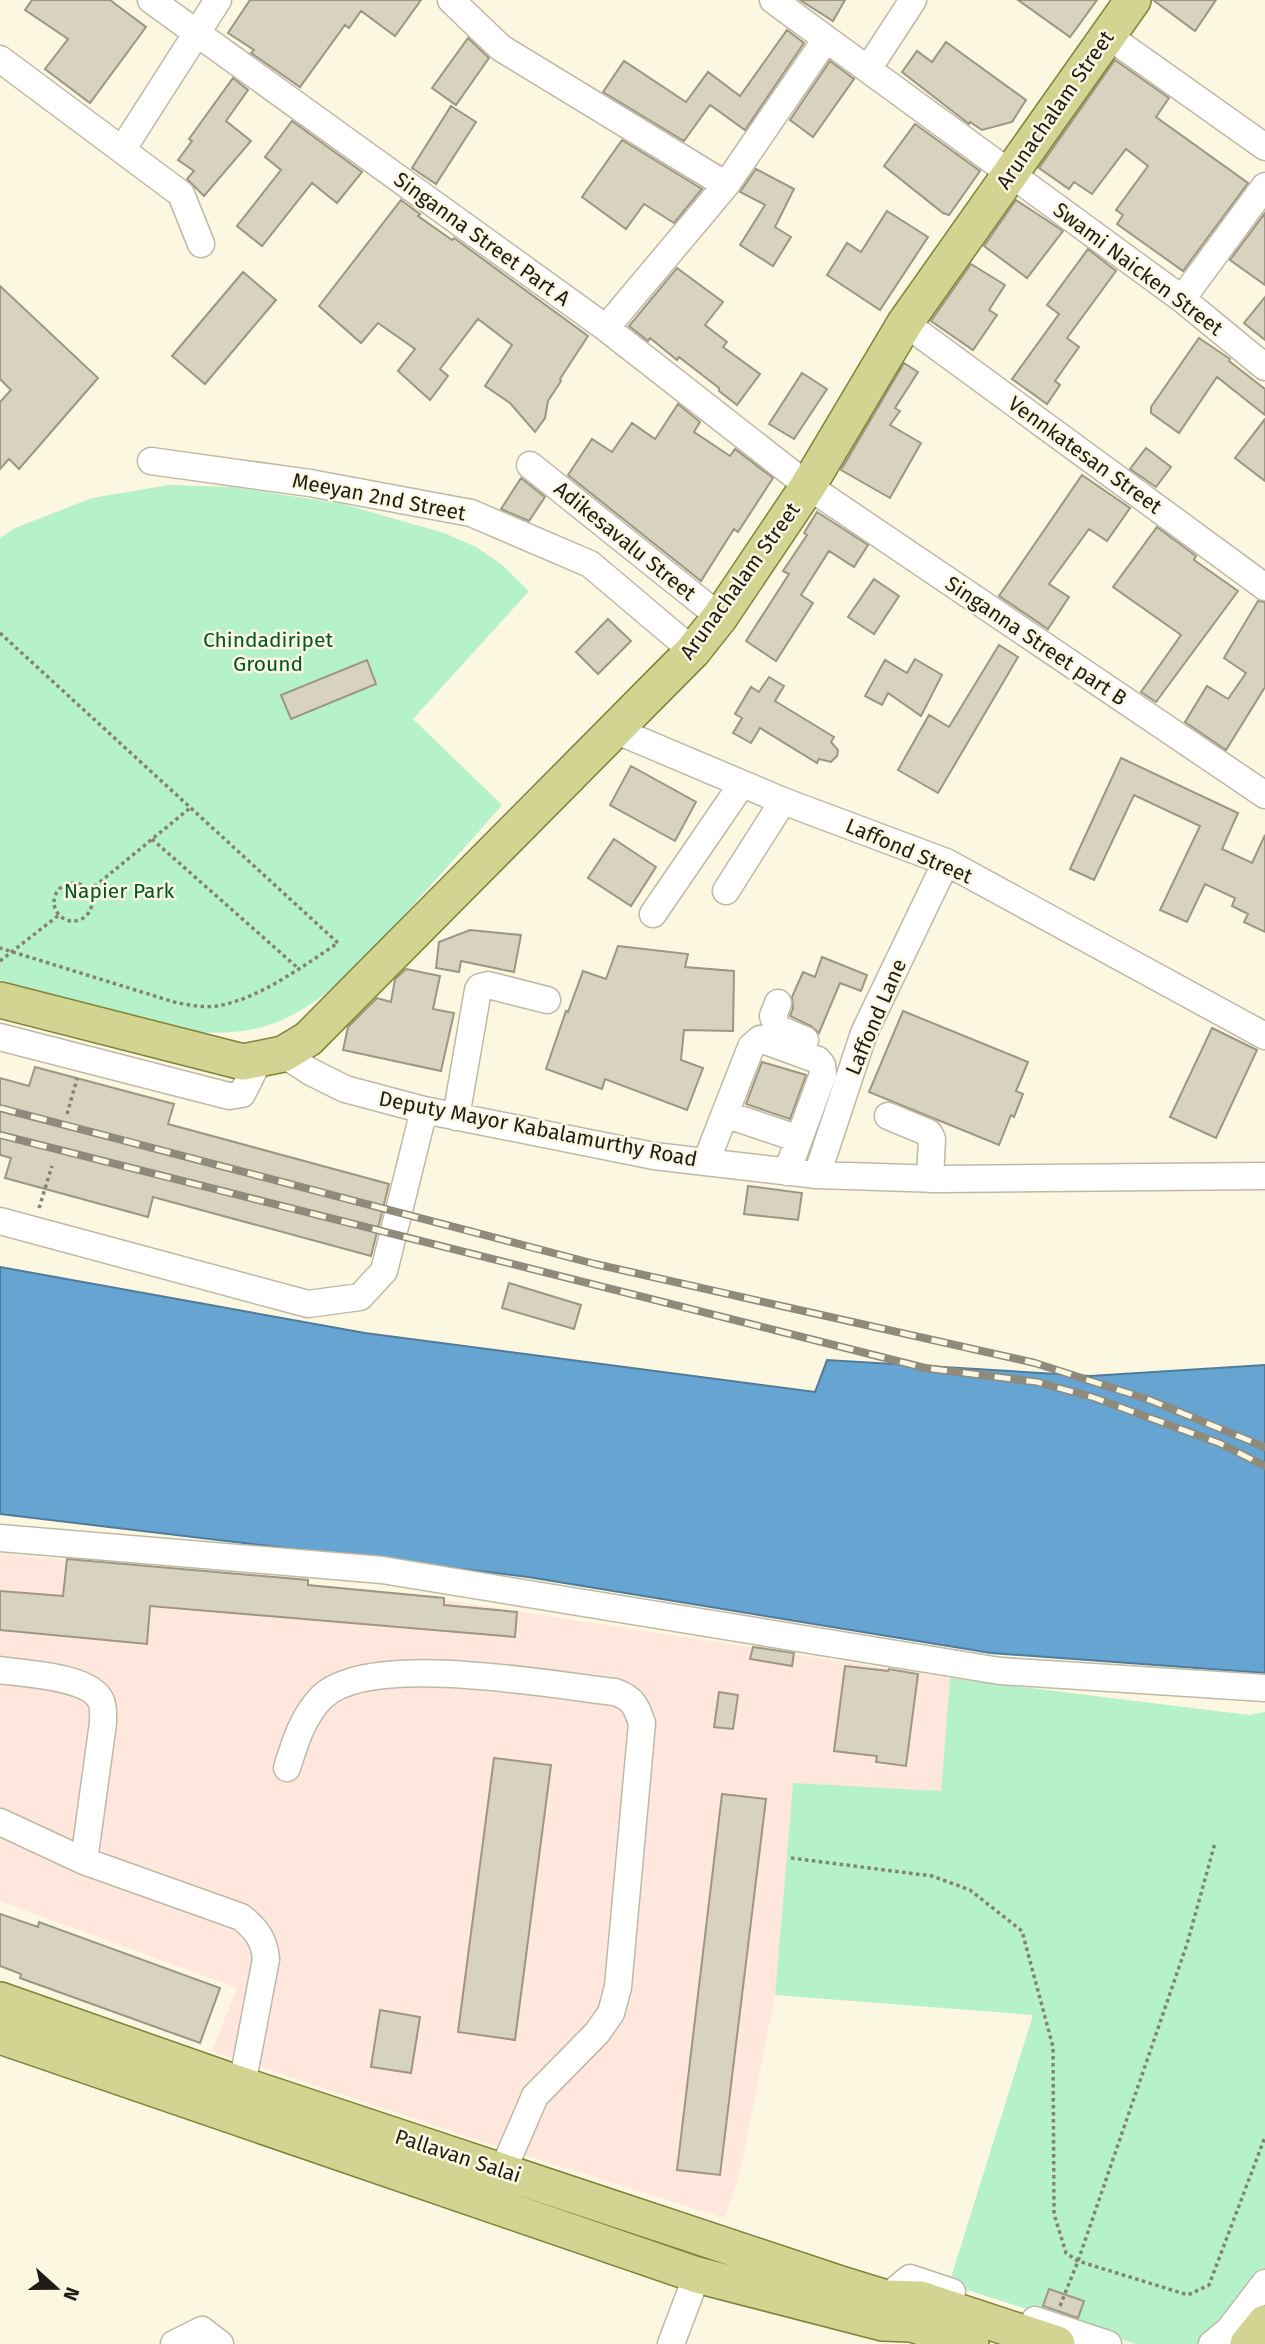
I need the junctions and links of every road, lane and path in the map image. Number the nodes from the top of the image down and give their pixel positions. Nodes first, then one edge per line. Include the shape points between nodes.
1 (150, 0) edge
2 (218, 0) edge
3 (451, 0) edge
4 (773, 0) edge
5 (913, 0) edge
6 (1133, 0) edge
7 (198, 34) junction
8 (1107, 35) junction
9 (826, 39) junction
10 (0, 59) edge
11 (868, 69) junction
12 (1265, 147) edge
13 (122, 150) junction
14 (1009, 174) junction
15 (726, 186) junction
16 (1265, 186) edge
17 (201, 244) dead end
18 (1182, 299) junction
19 (905, 323) junction
20 (606, 328) junction
21 (1265, 367) edge
22 (151, 461) dead end
23 (530, 466) dead end
24 (808, 486) junction
25 (1265, 587) edge
26 (720, 617) junction
27 (0, 633) edge
28 (692, 652) junction
29 (615, 730) junction
30 (742, 784) junction
31 (1265, 795) edge
32 (783, 801) junction
33 (190, 808) junction
34 (152, 839) junction
35 (946, 862) junction
36 (89, 891) junction
37 (726, 891) dead end
38 (59, 915) junction
39 (653, 915) dead end
40 (0, 948) edge
41 (12, 952) junction
42 (0, 961) edge
43 (299, 969) junction
44 (0, 1000) edge
45 (547, 1000) dead end
46 (778, 1003) dead end
47 (1265, 1036) edge
48 (0, 1037) edge
49 (262, 1059) junction
50 (855, 1061) junction
51 (424, 1110) junction
52 (725, 1114) junction
53 (456, 1116) junction
54 (888, 1116) dead end
55 (799, 1139) junction
56 (706, 1162) junction
57 (52, 1166) dead end
58 (787, 1172) junction
59 (817, 1175) junction
60 (1265, 1176) edge
61 (929, 1179) junction
62 (0, 1221) edge
63 (32, 1230) junction
64 (0, 1538) edge
65 (0, 1670) edge
66 (1265, 1688) edge
67 (287, 1768) dead end
68 (0, 1822) edge
69 (1215, 1843) dead end
70 (791, 1858) dead end
71 (84, 1861) junction
72 (0, 2000) edge
73 (0, 2036) edge
74 (242, 2085) junction
75 (1265, 2137) edge
76 (503, 2170) junction
77 (1078, 2261) junction
78 (697, 2275) junction
79 (1265, 2283) edge
80 (889, 2313) edge
81 (1265, 2323) edge
82 (1055, 2335) edge
83 (174, 2344) edge
84 (220, 2344) edge
85 (671, 2344) edge
86 (971, 2344) edge
87 (1108, 2344) edge
88 (1212, 2344) edge
89 (1248, 2344) edge

1 - 7 street, Singanna Street Part A
2 - 7 street
3 - 15 street via 501,48
4 - 9 street, Swami Naicken Street
5 - 11 street
6 - 8 main road, Arunachalam Street
7 - 13 street
7 - 20 street, Singanna Street Part A
8 - 12 street
8 - 14 main road, Arunachalam Street
9 - 11 street, Swami Naicken Street
9 - 15 street
10 - 13 street
11 - 14 street, Swami Naicken Street
13 - 17 street via 181,194
14 - 18 street, Swami Naicken Street
14 - 19 main road, Arunachalam Street
15 - 20 street
16 - 18 street
18 - 21 street, Swami Naicken Street
19 - 24 main road, Arunachalam Street
19 - 25 street, Vennkatesan Street
20 - 24 street, Singanna Street Part A
22 - 28 street, Meeyan 2nd Street via 310,483 471,513 590,564
23 - 26 street, Adikesavalu Street
24 - 26 main road, Arunachalam Street
24 - 31 street, Singanna Street part B
26 - 28 main road, Arunachalam Street
27 - 33 path
28 - 29 main road, Arunachalam Street
29 - 30 street, Laffond Street
29 - 49 main road, Arunachalam Street via 308,1039
30 - 32 street, Laffond Street
30 - 39 street
32 - 35 street, Laffond Street
32 - 37 street
33 - 34 path
33 - 43 path via 338,943
34 - 36 path
34 - 43 path
35 - 47 street, Laffond Street
35 - 50 street, Laffond Lane
36 - 38 path via 92,903 86,915 68,920
36 - 38 path via 80,884 62,886 54,901
38 - 41 path
40 - 41 path
41 - 42 path
41 - 43 path via 198,1007 218,1006 250,995
44 - 49 main road, Deputy Mayor Kabalamurthy Road
45 - 53 street via 488,985 478,990
46 - 50 street via 773,1016 776,1028
48 - 49 street via 229,1096 242,1094
49 - 51 street, Deputy Mayor Kabalamurthy Road via 310,1072 345,1089
50 - 59 street, Laffond Lane
51 - 53 street, Deputy Mayor Kabalamurthy Road
51 - 63 street via 384,1271 360,1297 308,1304
52 - 55 street
52 - 55 street via 751,1047 760,1039 822,1065 823,1074
52 - 56 street
53 - 56 street, Deputy Mayor Kabalamurthy Road via 654,1156
54 - 61 street via 929,1133
55 - 58 street
56 - 58 street, Deputy Mayor Kabalamurthy Road
57 - 63 path
58 - 59 street, Deputy Mayor Kabalamurthy Road
59 - 61 street, Deputy Mayor Kabalamurthy Road
60 - 61 street, Deputy Mayor Kabalamurthy Road
62 - 63 street
64 - 66 street via 382,1570 1000,1671
65 - 71 street via 79,1683 102,1702
67 - 76 street via 297,1736 324,1695 380,1675 461,1674 602,1691 628,1696 636,1706 642,1723 618,1987 611,2013 535,2096
68 - 71 street
69 - 77 path via 1187,1944
70 - 77 path via 932,1876 970,1890 1022,1931 1053,2046 1054,2214 1066,2253
71 - 74 street via 241,1917 257,1930 266,1959
72 - 74 main road, Pallavan Salai
73 - 78 main road, Pallavan Salai
74 - 76 main road, Pallavan Salai
75 - 77 path via 1209,2285 1188,2295
76 - 80 main road, Pallavan Salai
77 - 82 path
78 - 80 main road, Pallavan Salai
78 - 85 street
79 - 88 street via 1229,2330
80 - 82 main road
80 - 86 main road
81 - 89 main road
82 - 87 street
83 - 84 street via 202,2330

